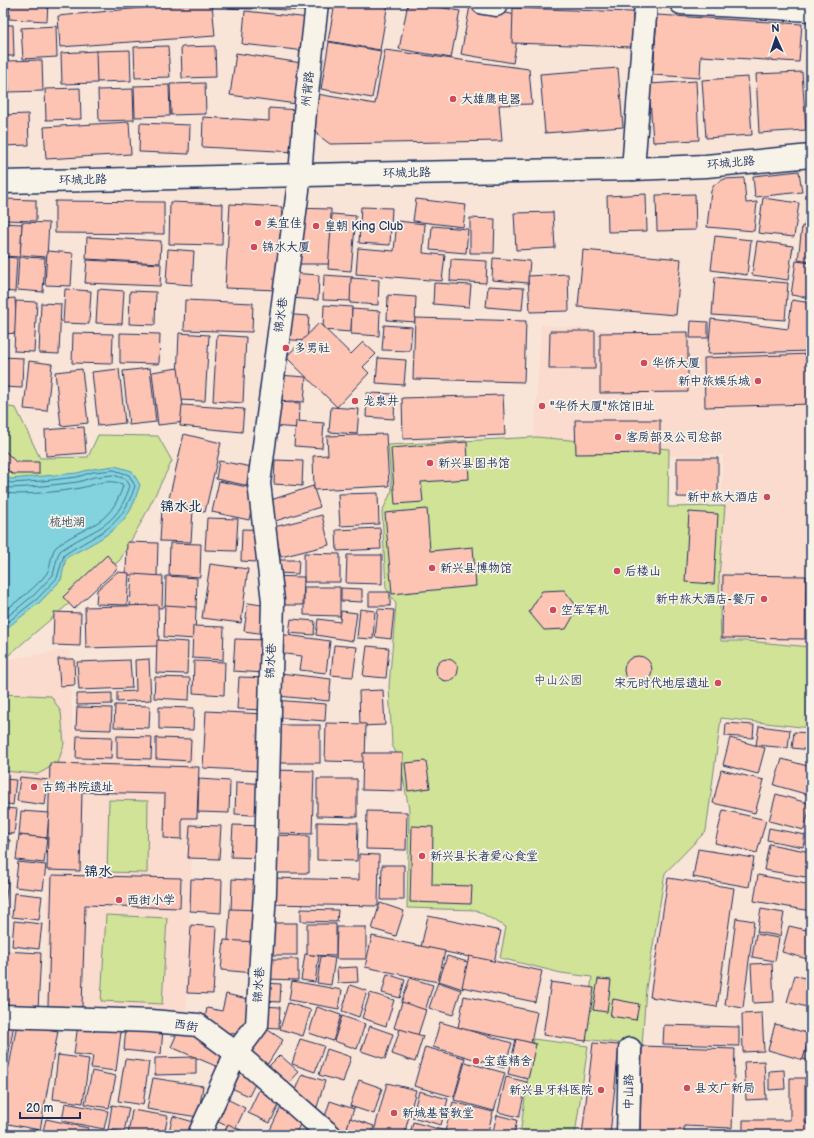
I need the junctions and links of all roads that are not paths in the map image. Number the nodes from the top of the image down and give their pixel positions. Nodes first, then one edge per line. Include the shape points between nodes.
1 (317, 3) edge
2 (483, 3) edge
3 (497, 3) edge
4 (646, 3) edge
5 (681, 3) edge
6 (811, 10) edge
7 (811, 156) edge
8 (633, 169) junction
9 (300, 175) junction
10 (3, 182) edge
11 (3, 1016) edge
12 (630, 1049) dead end
13 (236, 1053) junction
14 (199, 1135) edge
15 (330, 1135) edge
16 (628, 1135) edge

1 - 9 street, 州背路
2 - 3 street
4 - 8 street
5 - 6 street
7 - 8 street, 环城北路 via 706,166
8 - 9 street, 环城北路
9 - 10 street, 环城北路
9 - 13 street, 锦水巷 via 259,483 273,601 265,892 257,1025
11 - 13 street, 西街 via 198,1025
12 - 16 street, 中山路
13 - 14 street, 锦水巷
13 - 15 street, 西街

